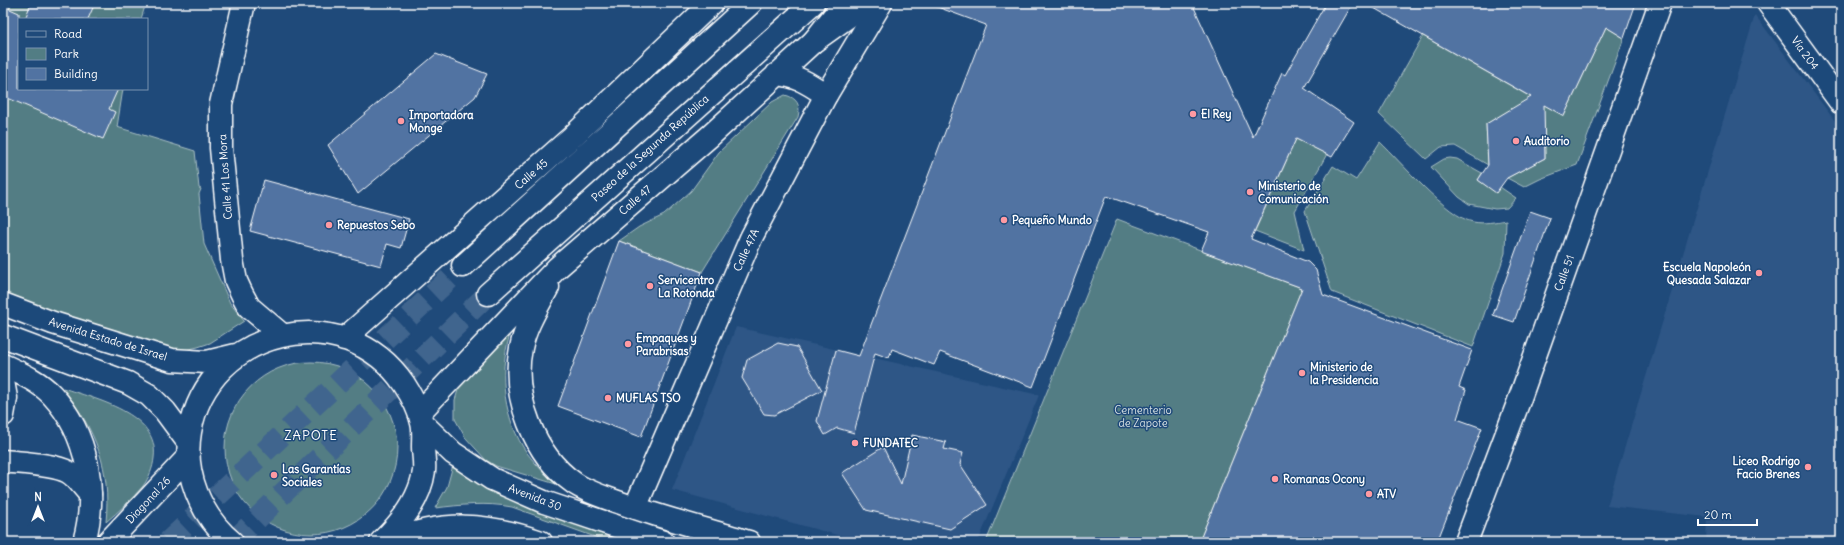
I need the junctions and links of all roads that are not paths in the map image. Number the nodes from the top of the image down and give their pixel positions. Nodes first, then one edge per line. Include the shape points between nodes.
1 (244, 3) edge
2 (712, 3) edge
3 (751, 3) edge
4 (813, 3) edge
5 (844, 3) edge
6 (867, 3) edge
7 (881, 3) edge
8 (1660, 3) edge
9 (1768, 3) edge
10 (814, 41) junction
11 (777, 74) junction
12 (826, 95) junction
13 (1841, 103) edge
14 (463, 266) tunnel mouth
15 (557, 268) junction
16 (488, 294) tunnel mouth
17 (3, 304) edge
18 (282, 335) junction
19 (3, 336) edge
20 (344, 338) junction
21 (239, 354) junction
22 (3, 365) edge
23 (3, 381) edge
24 (3, 415) edge
25 (421, 418) junction
26 (188, 449) junction
27 (3, 461) edge
28 (90, 494) junction
29 (634, 508) junction
30 (84, 542) edge
31 (108, 542) edge
32 (232, 542) edge
33 (381, 542) edge
34 (389, 542) edge
35 (541, 542) edge
36 (663, 542) edge
37 (749, 542) edge
38 (1466, 542) edge

1 - 18 main road, Calle 41 Los Mora via 221,104 221,148 232,260 242,294 249,307
2 - 20 main road, Calle 45 via 572,137
3 - 14 main road
4 - 16 main road, Paseo de la Segunda República
5 - 10 main road
6 - 10 main road, Calle 47
7 - 12 main road, Calle 47A
8 - 38 main road, Calle 51 via 1520,398
9 - 13 main road, Vía 204
10 - 11 main road, Calle 47
11 - 12 main road via 793,76
11 - 15 main road, Calle 47 via 710,136
12 - 29 main road, Calle 47A via 751,238
15 - 25 main road, Calle 47
15 - 29 main road via 521,347 517,371 526,415 532,432 545,451 558,469 574,483
17 - 21 main road, Avenida Estado de Israel via 53,323 172,360 207,362
18 - 20 main road via 323,334
18 - 21 main road via 259,342
19 - 26 main road via 128,383 149,396 165,411
20 - 25 main road via 382,359 410,393
21 - 26 main road via 209,383 199,401 192,421
22 - 28 main road via 33,380 52,395 68,416 87,461
23 - 24 main road via 6,398
25 - 33 main road via 424,471 414,501 398,527
25 - 36 main road, Avenida 30 via 453,453 492,480 544,502
26 - 31 main road, Diagonal 26
26 - 32 main road via 191,478 198,499 222,534
27 - 28 main road via 60,468 73,476
28 - 30 main road
29 - 37 main road
34 - 35 main road via 405,536 464,526 497,529

